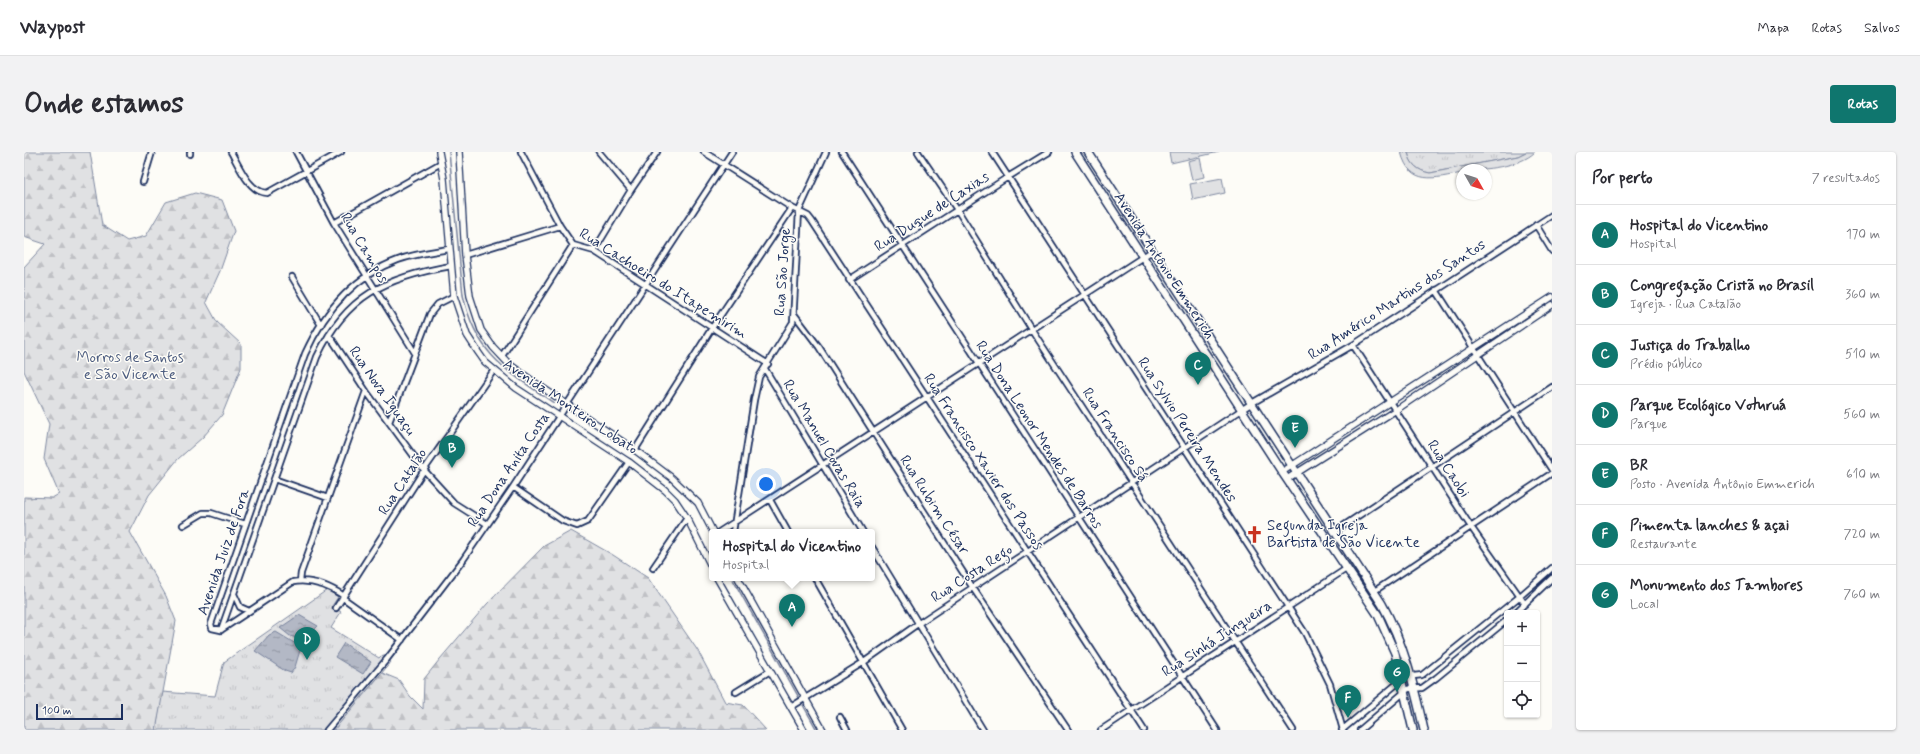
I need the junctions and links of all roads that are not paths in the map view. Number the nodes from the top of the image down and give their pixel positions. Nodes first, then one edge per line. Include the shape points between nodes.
1 (152, 152) edge
2 (231, 152) edge
3 (296, 152) edge
4 (341, 152) edge
5 (439, 152) edge
6 (459, 152) edge
7 (521, 152) edge
8 (599, 152) edge
9 (657, 152) edge
10 (704, 152) edge
11 (732, 152) edge
12 (826, 152) edge
13 (842, 152) edge
14 (918, 152) edge
15 (992, 152) edge
16 (1049, 152) edge
17 (1075, 152) edge
18 (1088, 152) edge
19 (441, 163) junction
20 (724, 165) junction
21 (307, 171) junction
22 (1008, 177) junction
23 (143, 182) dead end
24 (1110, 184) junction
25 (631, 190) junction
26 (1100, 190) junction
27 (792, 208) junction
28 (799, 211) junction
29 (958, 211) junction
30 (1552, 215) edge
31 (334, 223) junction
32 (1536, 225) junction
33 (560, 226) junction
34 (573, 245) junction
35 (902, 246) junction
36 (449, 249) junction
37 (594, 251) junction
38 (1152, 251) junction
39 (1552, 252) edge
40 (465, 255) junction
41 (1143, 257) junction
42 (451, 266) junction
43 (366, 276) junction
44 (292, 278) dead end
45 (849, 280) junction
46 (645, 284) junction
47 (374, 289) junction
48 (1436, 290) junction
49 (1085, 295) junction
50 (454, 296) junction
51 (1552, 297) edge
52 (1552, 305) edge
53 (794, 314) junction
54 (320, 325) junction
55 (712, 328) junction
56 (1032, 330) junction
57 (329, 335) junction
58 (1354, 344) junction
59 (1473, 349) junction
60 (415, 353) junction
61 (502, 356) junction
62 (1478, 356) junction
63 (768, 364) junction
64 (979, 364) junction
65 (765, 369) junction
66 (494, 370) junction
67 (1552, 387) edge
68 (366, 391) junction
69 (927, 398) junction
70 (1391, 402) junction
71 (1252, 404) junction
72 (566, 405) junction
73 (1396, 410) junction
74 (1242, 411) junction
75 (1514, 412) junction
76 (560, 415) junction
77 (389, 422) junction
78 (874, 433) junction
79 (1185, 449) junction
80 (635, 450) junction
81 (629, 462) junction
82 (1292, 465) junction
83 (822, 466) junction
84 (1432, 466) junction
85 (424, 470) junction
86 (1552, 470) edge
87 (1282, 472) junction
88 (1297, 473) junction
89 (1552, 473) edge
90 (274, 479) junction
91 (1287, 479) junction
92 (1132, 483) junction
93 (513, 487) junction
94 (328, 498) junction
95 (770, 500) junction
96 (687, 518) junction
97 (1080, 518) junction
98 (735, 523) junction
99 (245, 524) junction
100 (487, 524) junction
101 (183, 525) dead end
102 (1471, 527) junction
103 (711, 529) edge
104 (724, 529) edge
105 (734, 529) edge
106 (786, 529) edge
107 (860, 529) edge
108 (1334, 532) junction
109 (875, 552) edge
110 (1028, 552) junction
111 (709, 562) edge
112 (653, 568) dead end
113 (1346, 569) junction
114 (1551, 570) edge
115 (1552, 578) edge
116 (300, 581) junction
117 (719, 581) edge
118 (740, 581) edge
119 (817, 581) edge
120 (974, 588) junction
121 (1373, 592) junction
122 (234, 594) junction
123 (344, 597) junction
124 (1519, 597) junction
125 (1525, 604) junction
126 (1288, 607) junction
127 (336, 608) dead end
128 (1518, 610) edge
129 (249, 611) junction
130 (1504, 622) edge
131 (919, 623) junction
132 (221, 630) junction
133 (402, 640) junction
134 (1235, 641) junction
135 (864, 662) junction
136 (770, 670) junction
137 (1182, 676) junction
138 (1411, 677) junction
139 (1402, 681) junction
140 (1414, 688) junction
141 (736, 692) dead end
142 (1404, 693) junction
143 (804, 699) junction
144 (792, 706) junction
145 (1131, 710) junction
146 (840, 717) dead end
147 (327, 730) edge
148 (804, 730) edge
149 (823, 730) edge
150 (847, 730) edge
151 (902, 730) edge
152 (983, 730) edge
153 (1068, 730) edge
154 (1101, 730) edge
155 (1144, 730) edge
156 (1217, 730) edge
157 (1293, 730) edge
158 (1343, 730) edge
159 (1360, 730) edge
160 (1413, 730) edge
161 (1424, 730) edge

1 - 23 street
2 - 21 street via 252,187 260,193 267,193
3 - 21 street, Rua Campos
4 - 21 street
5 - 19 street, Avenida Monteiro Lobato
6 - 40 street, Avenida Monteiro Lobato
7 - 33 street, Rua Cachoeiro do Itapemirim
8 - 25 street
9 - 25 street
10 - 20 street, Rua Francisco Xavier dos Passos
11 - 20 street, Rua Dona Anita Costa
12 - 28 street, Rua São Jorge
13 - 35 street, Rua Dona Leonor Mendes de Barros
14 - 29 street, Rua Francisco Sá
15 - 22 street, Rua Sylvio Pereira Mendes
16 - 22 street, Rua Duque de Caxias
17 - 26 main road, Avenida Antônio Emmerich
18 - 24 main road, Avenida Antônio Emmerich
19 - 31 street
19 - 36 street, Avenida Monteiro Lobato
20 - 27 street, Rua Francisco Xavier dos Passos
20 - 46 street, Rua Dona Anita Costa
21 - 31 street, Rua Campos
22 - 29 street, Rua Duque de Caxias
22 - 49 street, Rua Sylvio Pereira Mendes
24 - 26 main road
24 - 38 main road, Avenida Antônio Emmerich
25 - 37 street
26 - 41 main road, Avenida Antônio Emmerich
27 - 28 street, Rua Francisco Xavier dos Passos
27 - 55 street
28 - 45 street, Rua Francisco Xavier dos Passos via 812,221
28 - 53 street, Rua São Jorge
29 - 35 street, Rua Duque de Caxias
29 - 56 street, Rua Francisco Sá
30 - 32 street, Rua Américo Martins dos Santos
31 - 43 street, Rua Campos
32 - 39 street
32 - 48 street, Rua Américo Martins dos Santos
33 - 34 street, Rua Cachoeiro do Itapemirim
33 - 40 street
34 - 37 street, Rua Cachoeiro do Itapemirim
34 - 61 street
35 - 45 street, Rua Duque de Caxias
35 - 64 street, Rua Dona Leonor Mendes de Barros
36 - 42 street, Avenida Monteiro Lobato
36 - 43 street, Avenida Juiz de Fora via 399,260
37 - 46 street, Rua Cachoeiro do Itapemirim
38 - 41 street
38 - 71 main road, Avenida Antônio Emmerich
40 - 61 street, Avenida Monteiro Lobato via 470,296 476,319 481,330
41 - 49 street
41 - 74 main road, Avenida Antônio Emmerich
42 - 47 street, Avenida Juiz de Fora via 422,270
42 - 50 street, Avenida Monteiro Lobato
43 - 47 street, Rua Campos
43 - 54 street, Avenida Juiz de Fora via 342,297
44 - 54 street
45 - 69 street, Rua Francisco Xavier dos Passos
46 - 55 street, Rua Cachoeiro do Itapemirim
46 - 72 street, Rua Dona Anita Costa
47 - 57 street, Avenida Juiz de Fora via 348,310
47 - 60 street, Rua Campos
48 - 58 street, Rua Américo Martins dos Santos
48 - 59 street
49 - 56 street
49 - 79 street, Rua Sylvio Pereira Mendes
50 - 60 street via 438,304 430,314
50 - 66 street, Avenida Monteiro Lobato via 467,335 485,362
51 - 59 street
52 - 62 street
53 - 63 street, Rua São Jorge via 793,322
53 - 78 street, Rua Rubim César via 819,347
54 - 99 street, Avenida Juiz de Fora via 305,354
55 - 63 street, Rua Cachoeiro do Itapemirim
55 - 80 street
56 - 64 street
56 - 92 street, Rua Francisco Sá
57 - 68 street, Rua Nova Iguaçu
57 - 90 street, Avenida Juiz de Fora via 317,357
58 - 70 street, Rua Caobi
58 - 71 street, Rua Américo Martins dos Santos
59 - 62 street
59 - 70 street
60 - 77 street
61 - 72 street, Avenida Monteiro Lobato
62 - 73 street
62 - 75 street
63 - 65 street, Rua São Jorge
64 - 69 street
64 - 97 street, Rua Dona Leonor Mendes de Barros
65 - 83 street, Rua Manuel Covas Raia
65 - 98 street, Rua São Jorge via 759,377 754,400
66 - 76 street, Avenida Monteiro Lobato via 516,388
66 - 85 street, Rua Catalão
67 - 75 street
68 - 77 street, Rua Nova Iguaçu
68 - 94 street
69 - 78 street
69 - 110 street, Rua Francisco Xavier dos Passos
70 - 73 street, Rua Caobi
70 - 82 street
71 - 74 street, Rua Costa Rego
71 - 82 main road, Avenida Antônio Emmerich
72 - 76 street, Rua Dona Anita Costa
72 - 80 street, Avenida Monteiro Lobato
73 - 84 street, Rua Caobi
73 - 88 street
74 - 79 street, Rua Costa Rego
74 - 87 main road, Avenida Antônio Emmerich
75 - 84 street
75 - 86 street
76 - 81 street, Avenida Monteiro Lobato
76 - 93 street, Rua Dona Anita Costa
77 - 85 street, Rua Nova Iguaçu
78 - 83 street
78 - 120 street, Rua Rubim César
79 - 92 street, Rua Costa Rego
79 - 126 street, Rua Sylvio Pereira Mendes
80 - 103 street, Avenida Monteiro Lobato via 686,490 698,503
81 - 93 street via 588,521 577,526 563,521
81 - 96 street, Avenida Monteiro Lobato via 665,490
82 - 87 street
82 - 88 main road, Avenida Antônio Emmerich
83 - 95 street
83 - 107 street, Rua Manuel Covas Raia
84 - 102 street, Rua Caobi
84 - 108 street
85 - 100 street, Rua Nova Iguaçu via 454,502
85 - 123 street, Rua Catalão
87 - 91 main road, Avenida Antônio Emmerich
88 - 91 street
88 - 108 main road, Avenida Antônio Emmerich
89 - 102 street
90 - 94 street
90 - 122 street, Avenida Juiz de Fora
91 - 113 main road, Avenida Antônio Emmerich
92 - 97 street, Rua Costa Rego
92 - 134 street, Rua Francisco Sá
93 - 100 street, Rua Dona Anita Costa
94 - 116 street
95 - 98 street
95 - 106 street
96 - 111 street, Avenida Monteiro Lobato
96 - 112 street
97 - 110 street, Rua Costa Rego
97 - 137 street, Rua Dona Leonor Mendes de Barros
98 - 104 street
98 - 105 street, Rua São Jorge
99 - 101 street via 203,513
99 - 132 street, Avenida Juiz de Fora via 211,624 212,628
100 - 133 street, Rua Dona Anita Costa
102 - 121 street
102 - 124 street, Rua Caobi
108 - 121 main road, Avenida Antônio Emmerich
109 - 131 street
110 - 120 street, Rua Costa Rego
110 - 145 street, Rua Francisco Xavier dos Passos
113 - 126 street, Rua Sinhá Junqueira
113 - 139 main road, Avenida Antônio Emmerich via 1387,633
114 - 124 street
115 - 125 street
116 - 123 street via 326,585
116 - 129 street via 293,582
117 - 136 street
118 - 143 street
119 - 135 street
120 - 131 street, Rua Costa Rego
120 - 153 street, Rua Rubim César
121 - 138 main road, Avenida Antônio Emmerich via 1398,636
122 - 129 street via 240,607
122 - 132 street, Avenida Juiz de Fora
123 - 127 street, Rua Catalão
123 - 133 street
124 - 125 street, Rua Caobi
124 - 138 street via 1422,675
125 - 128 street
126 - 134 street, Rua Sinhá Junqueira
126 - 158 street, Rua Sylvio Pereira Mendes via 1323,667
129 - 132 street
130 - 140 street via 1436,678 1422,688
131 - 135 street, Rua Costa Rego
131 - 152 street
133 - 147 street, Rua Dona Anita Costa
134 - 137 street, Rua Sinhá Junqueira
134 - 157 street, Rua Francisco Sá
135 - 143 street, Rua Costa Rego
135 - 151 street
136 - 141 street
136 - 144 street
137 - 145 street, Rua Sinhá Junqueira
137 - 156 street, Rua Dona Leonor Mendes de Barros
138 - 139 street via 1405,677
138 - 140 main road, Avenida Antônio Emmerich
139 - 142 main road, Avenida Antônio Emmerich
139 - 158 street
140 - 142 street
140 - 161 main road, Avenida Antônio Emmerich
142 - 159 street
142 - 160 main road, Avenida Antônio Emmerich
143 - 144 street, Rua Costa Rego
143 - 149 street
144 - 148 street
145 - 154 street, Rua Sinhá Junqueira
145 - 155 street, Rua Francisco Xavier dos Passos
146 - 150 street

